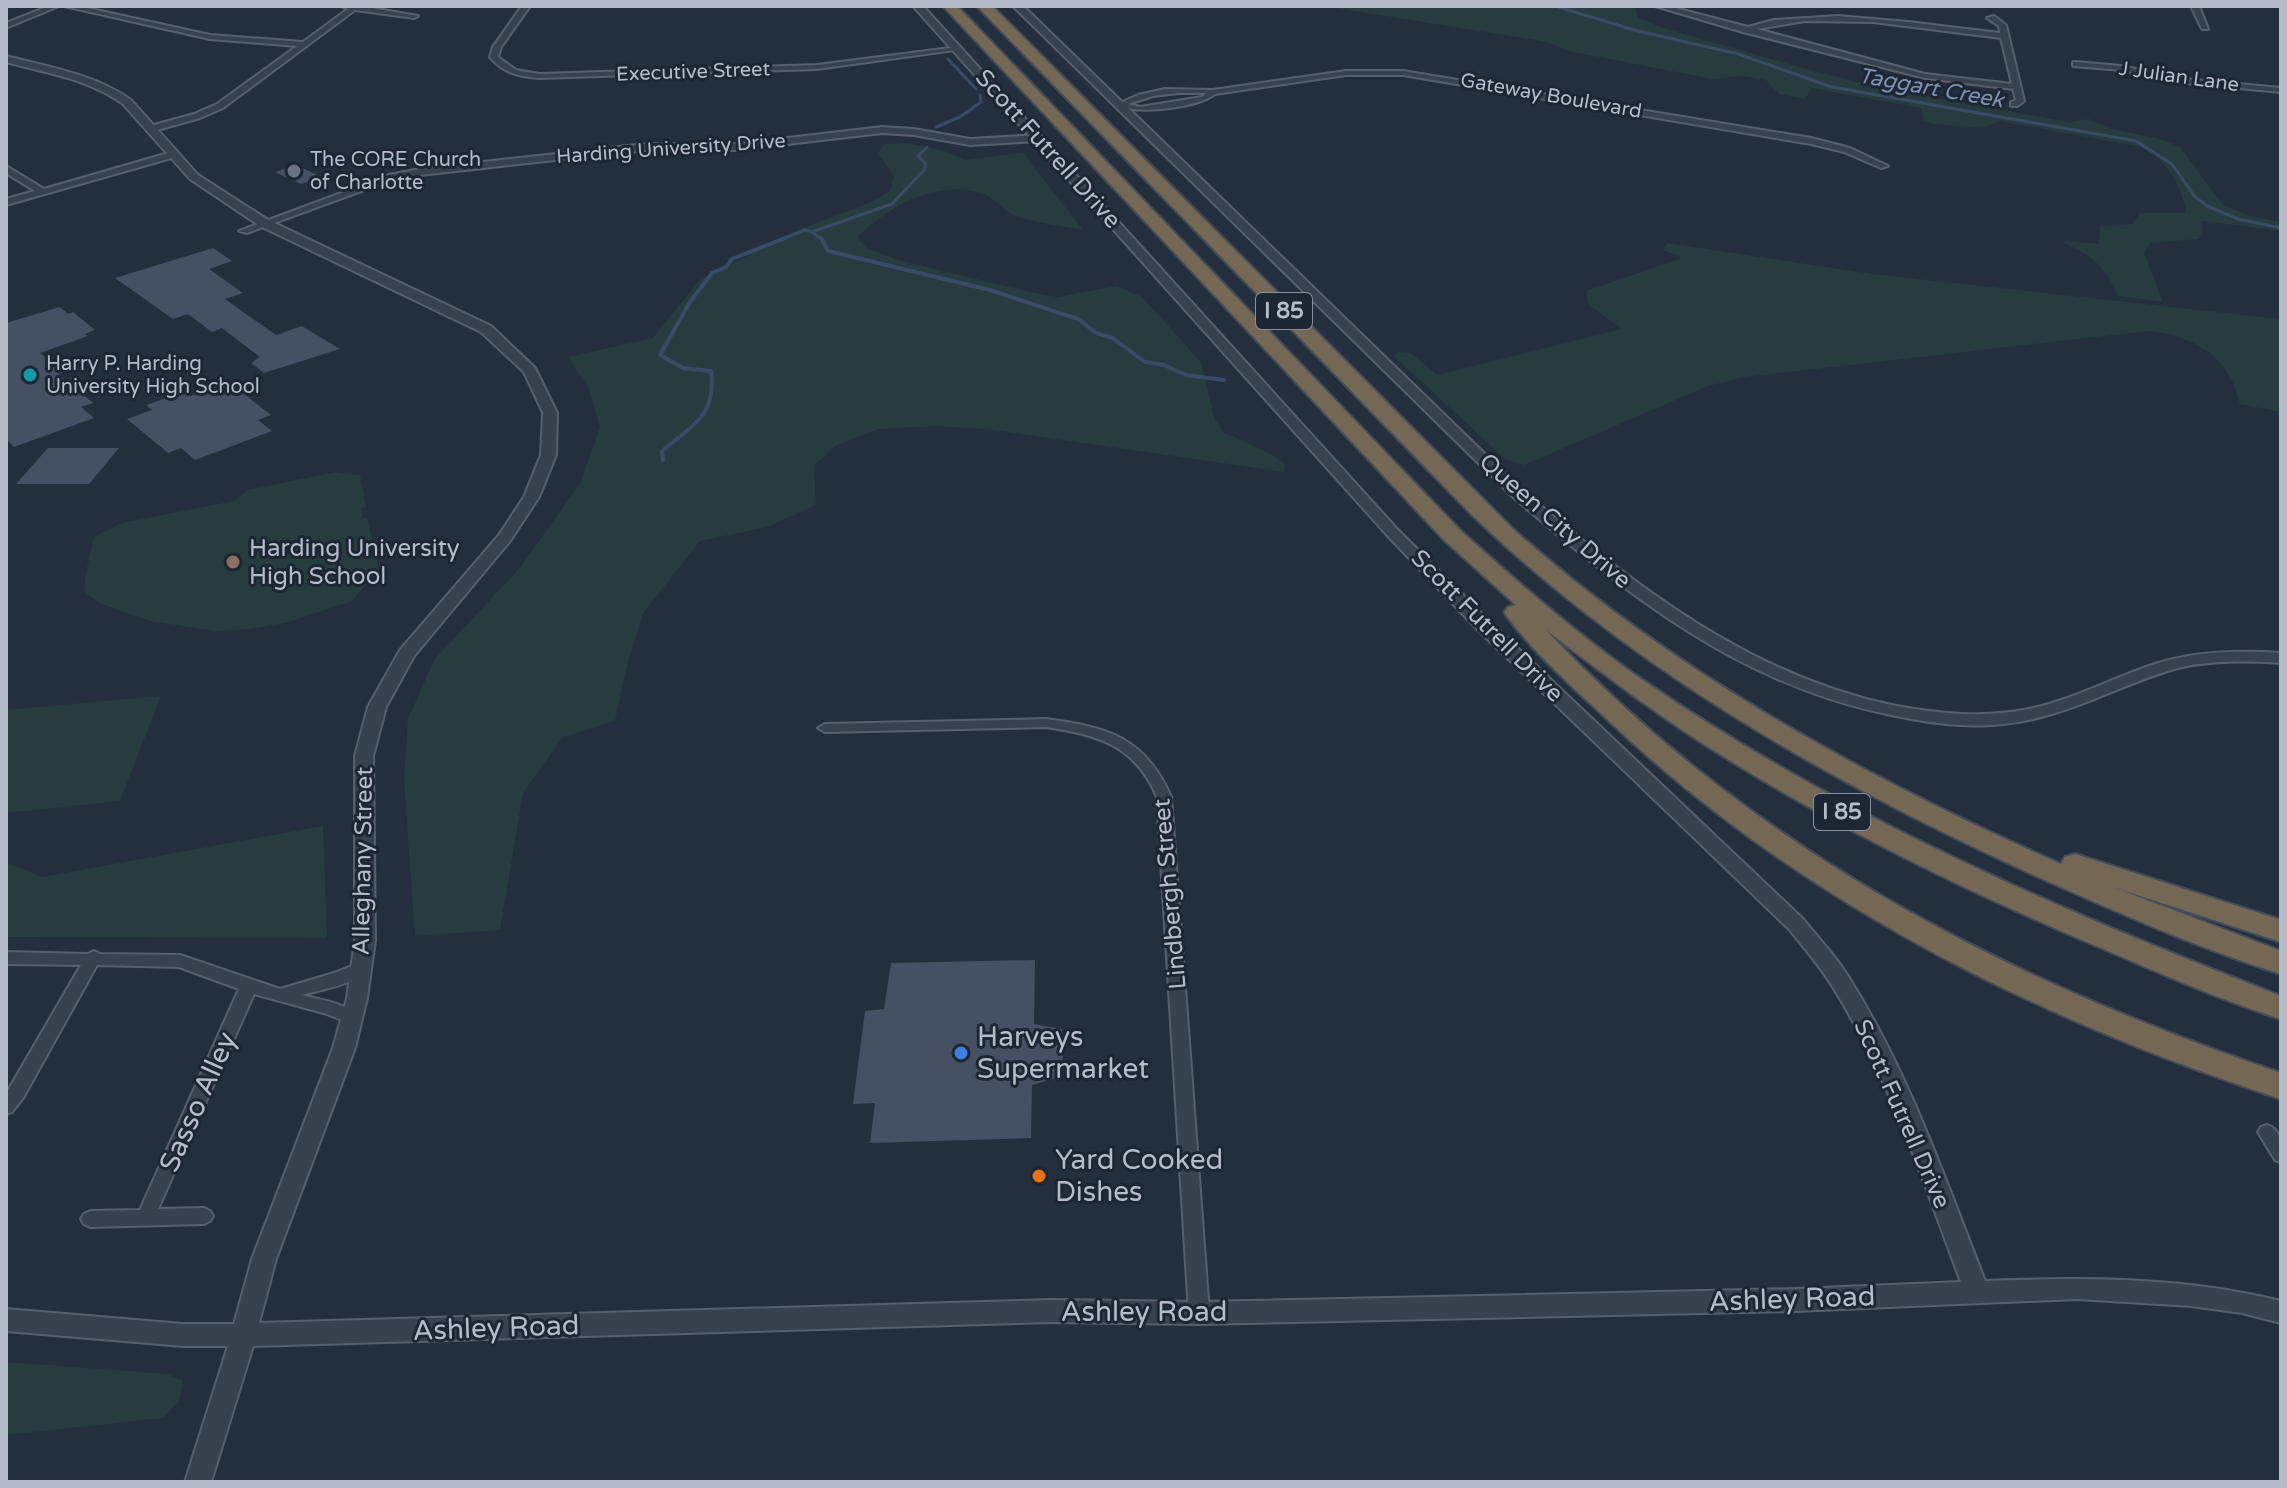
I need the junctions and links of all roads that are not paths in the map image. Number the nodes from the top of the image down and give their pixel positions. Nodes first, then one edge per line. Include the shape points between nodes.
1 (55, 6) edge
2 (68, 6) edge
3 (526, 6) edge
4 (918, 6) edge
5 (950, 6) edge
6 (984, 6) edge
7 (1018, 6) edge
8 (1659, 6) edge
9 (2195, 6) edge
10 (349, 7) edge
11 (414, 16) dead end
12 (1991, 18) dead end
13 (6, 26) edge
14 (2205, 27) dead end
15 (1746, 30) junction
16 (2004, 36) junction
17 (305, 44) junction
18 (958, 49) junction
19 (6, 59) edge
20 (2076, 64) dead end
21 (2016, 87) junction
22 (2281, 90) edge
23 (2014, 104) dead end
24 (1120, 105) junction
25 (150, 129) junction
26 (1039, 138) junction
27 (172, 155) junction
28 (1884, 166) dead end
29 (6, 169) edge
30 (43, 192) junction
31 (6, 202) edge
32 (264, 223) junction
33 (244, 231) dead end
34 (1452, 535) junction
35 (2281, 658) edge
36 (825, 728) dead end
37 (1893, 796) junction
38 (2281, 931) edge
39 (94, 957) junction
40 (6, 958) edge
41 (2281, 963) edge
42 (362, 968) junction
43 (249, 986) junction
44 (282, 994) junction
45 (2281, 1008) edge
46 (352, 1018) junction
47 (2281, 1086) edge
48 (6, 1107) edge
49 (2267, 1132) dead end
50 (2281, 1155) edge
51 (204, 1216) dead end
52 (146, 1217) junction
53 (90, 1219) dead end
54 (1977, 1292) junction
55 (2281, 1312) edge
56 (1199, 1313) junction
57 (6, 1320) edge
58 (244, 1335) junction
59 (198, 1482) edge

1 - 13 street
2 - 17 street via 210,37
3 - 18 street, Executive Street via 494,57 505,68 527,75 817,67
4 - 18 street, Scott Futrell Drive
5 - 34 highway, I 85
6 - 37 highway, I 85 via 1478,507 1554,577 1706,687
7 - 24 street, Queen City Drive
8 - 15 street
9 - 14 street
10 - 11 street
10 - 17 street
12 - 16 street via 2002,25
15 - 16 street via 1776,20 1817,17
15 - 21 street via 1925,76
16 - 21 street
17 - 25 street via 220,106
18 - 26 street, Scott Futrell Drive
19 - 25 street, Alleghany Street via 107,89 127,102
20 - 22 street, J Julian Lane
21 - 23 street via 2020,101
24 - 28 street, Gateway Boulevard via 1140,109 1204,99 1213,92 1346,73 1430,76 1811,141
24 - 35 street, Queen City Drive via 1571,541 1668,613 1786,678 1878,710 1986,720 2049,710 2176,664 2228,656
25 - 27 street, Alleghany Street
26 - 32 street, Harding University Drive via 970,142 882,130 737,147 646,147 392,177
26 - 54 street, Scott Futrell Drive via 1392,532 1797,925 1837,977 1872,1038
27 - 30 street
27 - 32 street, Alleghany Street via 210,190
29 - 30 street
30 - 31 street
32 - 33 street, Harding University Drive
32 - 42 street, Alleghany Street via 463,317 507,344 539,380 552,425 547,467 521,519 426,627 377,707 364,756
34 - 45 highway, I 85 via 1575,642 1773,774 1987,885
34 - 47 highway via 1540,639 1650,742 1763,833 1836,883 1916,931 2056,998
36 - 56 street, Lindbergh Street via 1077,726 1130,748 1158,779 1172,900
37 - 38 highway via 2081,866
37 - 41 highway, I 85 via 2092,889
39 - 40 street
39 - 43 street via 192,963
39 - 48 street
42 - 44 street
42 - 46 street, Alleghany Street
43 - 44 street
43 - 52 street, Sasso Alley
44 - 46 street
46 - 58 street, Alleghany Street via 264,1259
49 - 50 street
51 - 52 street
52 - 53 street
54 - 55 street, Ashley Road via 2077,1288 2178,1294
54 - 56 street, Ashley Road
56 - 58 street, Ashley Road via 1052,1311
57 - 58 street, Ashley Road
58 - 59 street, Alleghany Street

